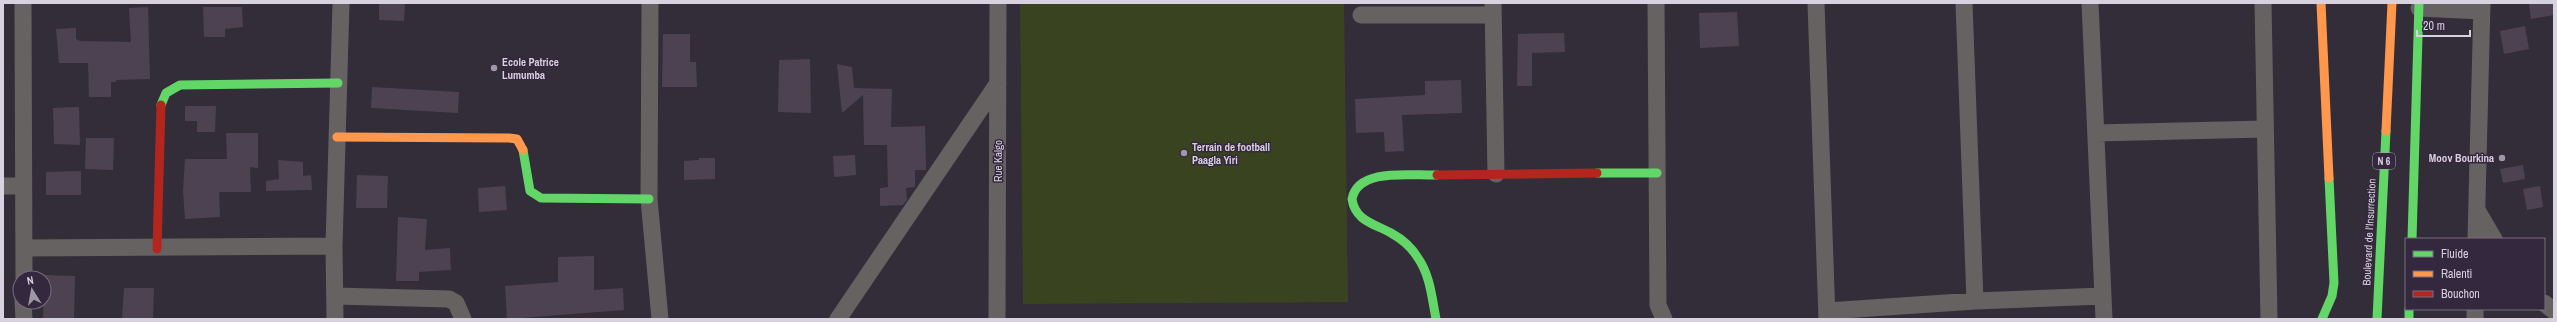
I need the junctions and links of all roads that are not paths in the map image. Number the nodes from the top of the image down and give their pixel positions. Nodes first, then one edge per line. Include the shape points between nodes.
1 (23, 3) edge
2 (341, 3) edge
3 (650, 3) edge
4 (998, 3) edge
5 (1656, 3) edge
6 (1816, 3) edge
7 (1964, 3) edge
8 (2090, 3) edge
9 (2262, 3) edge
10 (2321, 3) edge
11 (2392, 3) edge
12 (2419, 6) edge
13 (2482, 7) edge
14 (1493, 9) edge
15 (1361, 15) dead end
16 (338, 83) junction
17 (998, 83) junction
18 (2264, 129) junction
19 (2096, 133) junction
20 (337, 137) junction
21 (1657, 173) junction
22 (1496, 174) junction
23 (3, 186) edge
24 (22, 186) junction
25 (649, 199) junction
26 (2477, 210) junction
27 (2412, 238) edge
28 (2476, 238) edge
29 (2493, 238) edge
30 (334, 246) junction
31 (24, 248) junction
32 (157, 249) junction
33 (24, 270) edge
34 (335, 296) junction
35 (2103, 296) junction
36 (1975, 301) junction
37 (2545, 304) edge
38 (2554, 311) edge
39 (1827, 315) edge
40 (335, 319) edge
41 (463, 319) edge
42 (660, 319) edge
43 (838, 319) edge
44 (997, 319) edge
45 (1436, 319) edge
46 (1664, 319) edge
47 (2104, 319) edge
48 (2269, 319) edge
49 (2322, 319) edge
50 (2377, 319) edge

1 - 24 street
2 - 16 street
3 - 25 street
4 - 17 street, Rue Kalgo
5 - 21 street
6 - 39 street
7 - 36 street
8 - 19 street
9 - 18 street
10 - 49 street via 2334,283 2332,296
11 - 50 street, Boulevard de l'Insurrection / N 6
12 - 13 street
12 - 27 street
13 - 26 street
14 - 15 street
14 - 22 street
16 - 20 street
16 - 32 street via 180,85 167,90 161,98 160,108
17 - 43 street
17 - 44 street, Rue Kalgo
18 - 19 street
18 - 48 street
19 - 35 street
20 - 25 street via 517,139 523,150 530,191 534,196
20 - 30 street
21 - 22 street
21 - 46 street via 1658,305
22 - 45 street via 1373,177 1364,179 1353,188 1352,203 1355,212 1388,230 1404,242 1418,258 1425,271
23 - 24 street
24 - 31 street
25 - 42 street
26 - 28 street
26 - 29 street
30 - 32 street
30 - 34 street
31 - 32 street
31 - 33 street
34 - 40 street
34 - 41 street via 449,299 456,303
35 - 36 street
35 - 47 street
36 - 39 street
37 - 38 street

